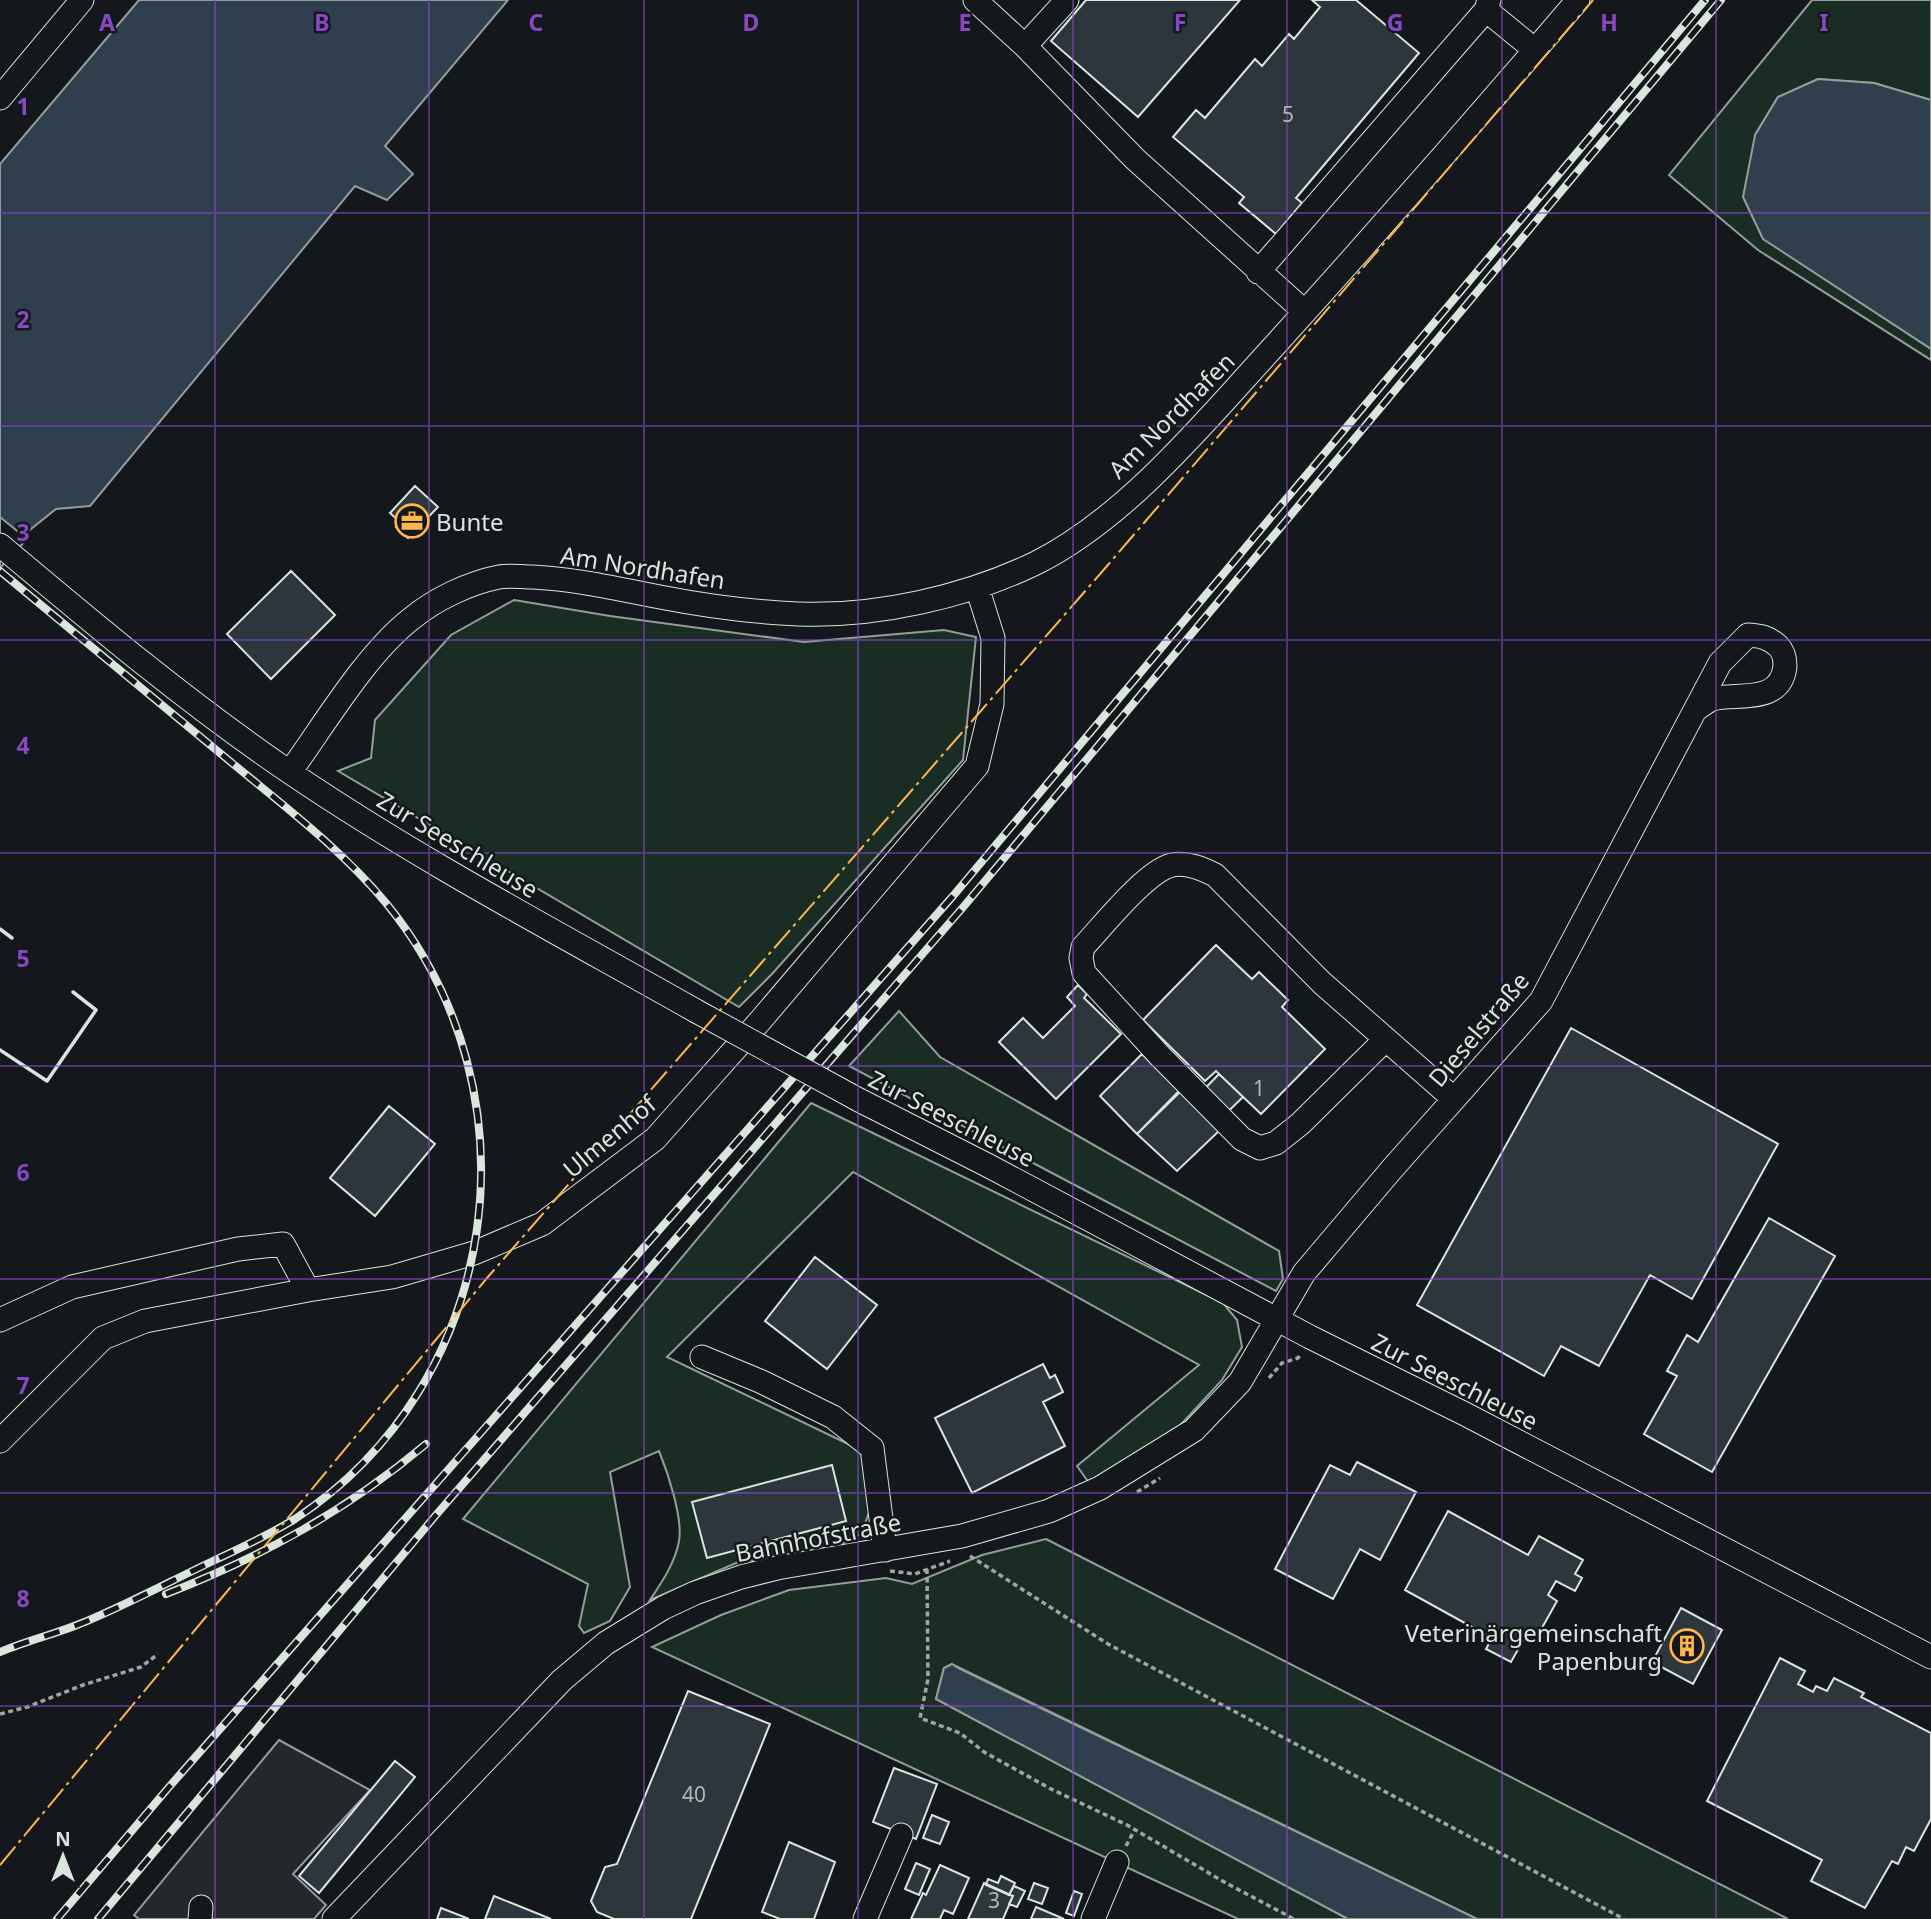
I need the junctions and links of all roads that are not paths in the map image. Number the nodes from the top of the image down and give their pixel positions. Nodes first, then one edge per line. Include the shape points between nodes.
1 (975, 0) edge
2 (1067, 0) edge
3 (1578, 0) edge
4 (1487, 5) edge
5 (75, 8) edge
6 (1025, 46) junction
7 (1535, 50) junction
8 (0, 99) edge
9 (1258, 272) junction
10 (1305, 312) junction
11 (9, 552) edge
12 (977, 587) junction
13 (1698, 708) dead end
14 (290, 772) junction
15 (1385, 1040) junction
16 (1454, 1099) junction
17 (308, 1290) junction
18 (0, 1320) edge
19 (1277, 1320) junction
20 (702, 1357) dead end
21 (0, 1441) edge
22 (888, 1561) junction
23 (1931, 1657) edge
24 (901, 1835) dead end
25 (1117, 1862) dead end
26 (334, 1919) edge
27 (865, 1919) edge
28 (1093, 1919) edge

1 - 6 street
2 - 6 street
3 - 7 street, Am Nordhafen
4 - 7 street
4 - 9 street
5 - 8 street
6 - 9 street via 1135,159
7 - 10 street, Am Nordhafen
9 - 10 street
10 - 12 street, Am Nordhafen via 1171,459 1093,527 1037,562
11 - 14 street, Zur Seeschleuse via 156,674
12 - 14 street, Am Nordhafen via 880,611 802,614 735,609 570,579 501,576 453,593 411,618 386,642
12 - 17 street, Ulmenhof via 993,638 992,704 977,766 655,1139 542,1224 474,1253 392,1277
13 - 16 street, Dieselstraße via 1541,1001
14 - 19 street, Zur Seeschleuse, bridge via 420,856 696,1011
15 - 15 street via 1215,875 1199,867 1172,865 1147,879 1083,947 1084,973 1242,1139 1260,1148 1276,1143 1300,1124
15 - 16 street
16 - 19 street, Dieselstraße via 1304,1273
17 - 18 street via 283,1244 238,1249 72,1286
17 - 21 street, Ulmenhof via 145,1321 103,1338
19 - 22 street, Bahnhofstraße via 1240,1382 1194,1430 1134,1469 1049,1511
19 - 23 street, Zur Seeschleuse
20 - 22 street via 833,1417 872,1448
22 - 26 street, Bahnhofstraße via 777,1568 730,1581 663,1608 606,1643 562,1680
24 - 27 street
25 - 28 street

